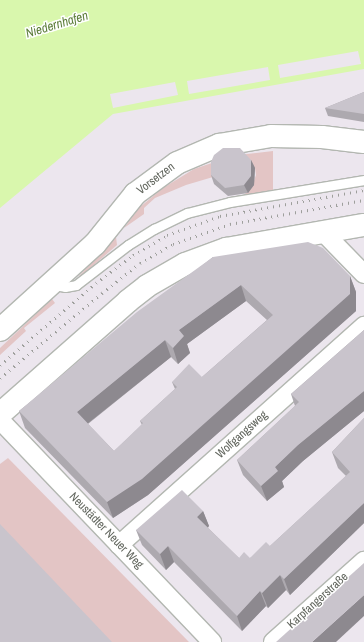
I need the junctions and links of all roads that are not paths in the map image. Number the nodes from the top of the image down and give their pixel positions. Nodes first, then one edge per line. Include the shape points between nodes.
1 (364, 142) edge
2 (364, 180) edge
3 (364, 224) edge
4 (322, 231) junction
5 (364, 274) edge
6 (52, 285) junction
7 (364, 326) edge
8 (0, 330) edge
9 (0, 414) edge
10 (0, 420) edge
11 (119, 544) junction
12 (364, 561) edge
13 (212, 642) edge
14 (273, 642) edge

1 - 6 main road, Vorsetzen via 322,137 271,136 239,141 196,153 159,174 135,194 95,244
2 - 6 lane via 230,202 187,213 128,245 76,285
3 - 4 main road
4 - 5 street
4 - 9 main road via 226,249 204,256 165,275 106,319
6 - 8 main road, Vorsetzen
7 - 11 street, Wolfgangsweg
10 - 11 street, Neustädter Neuer Weg
11 - 13 street, Neustädter Neuer Weg
12 - 14 street, Karpfangerstraße

